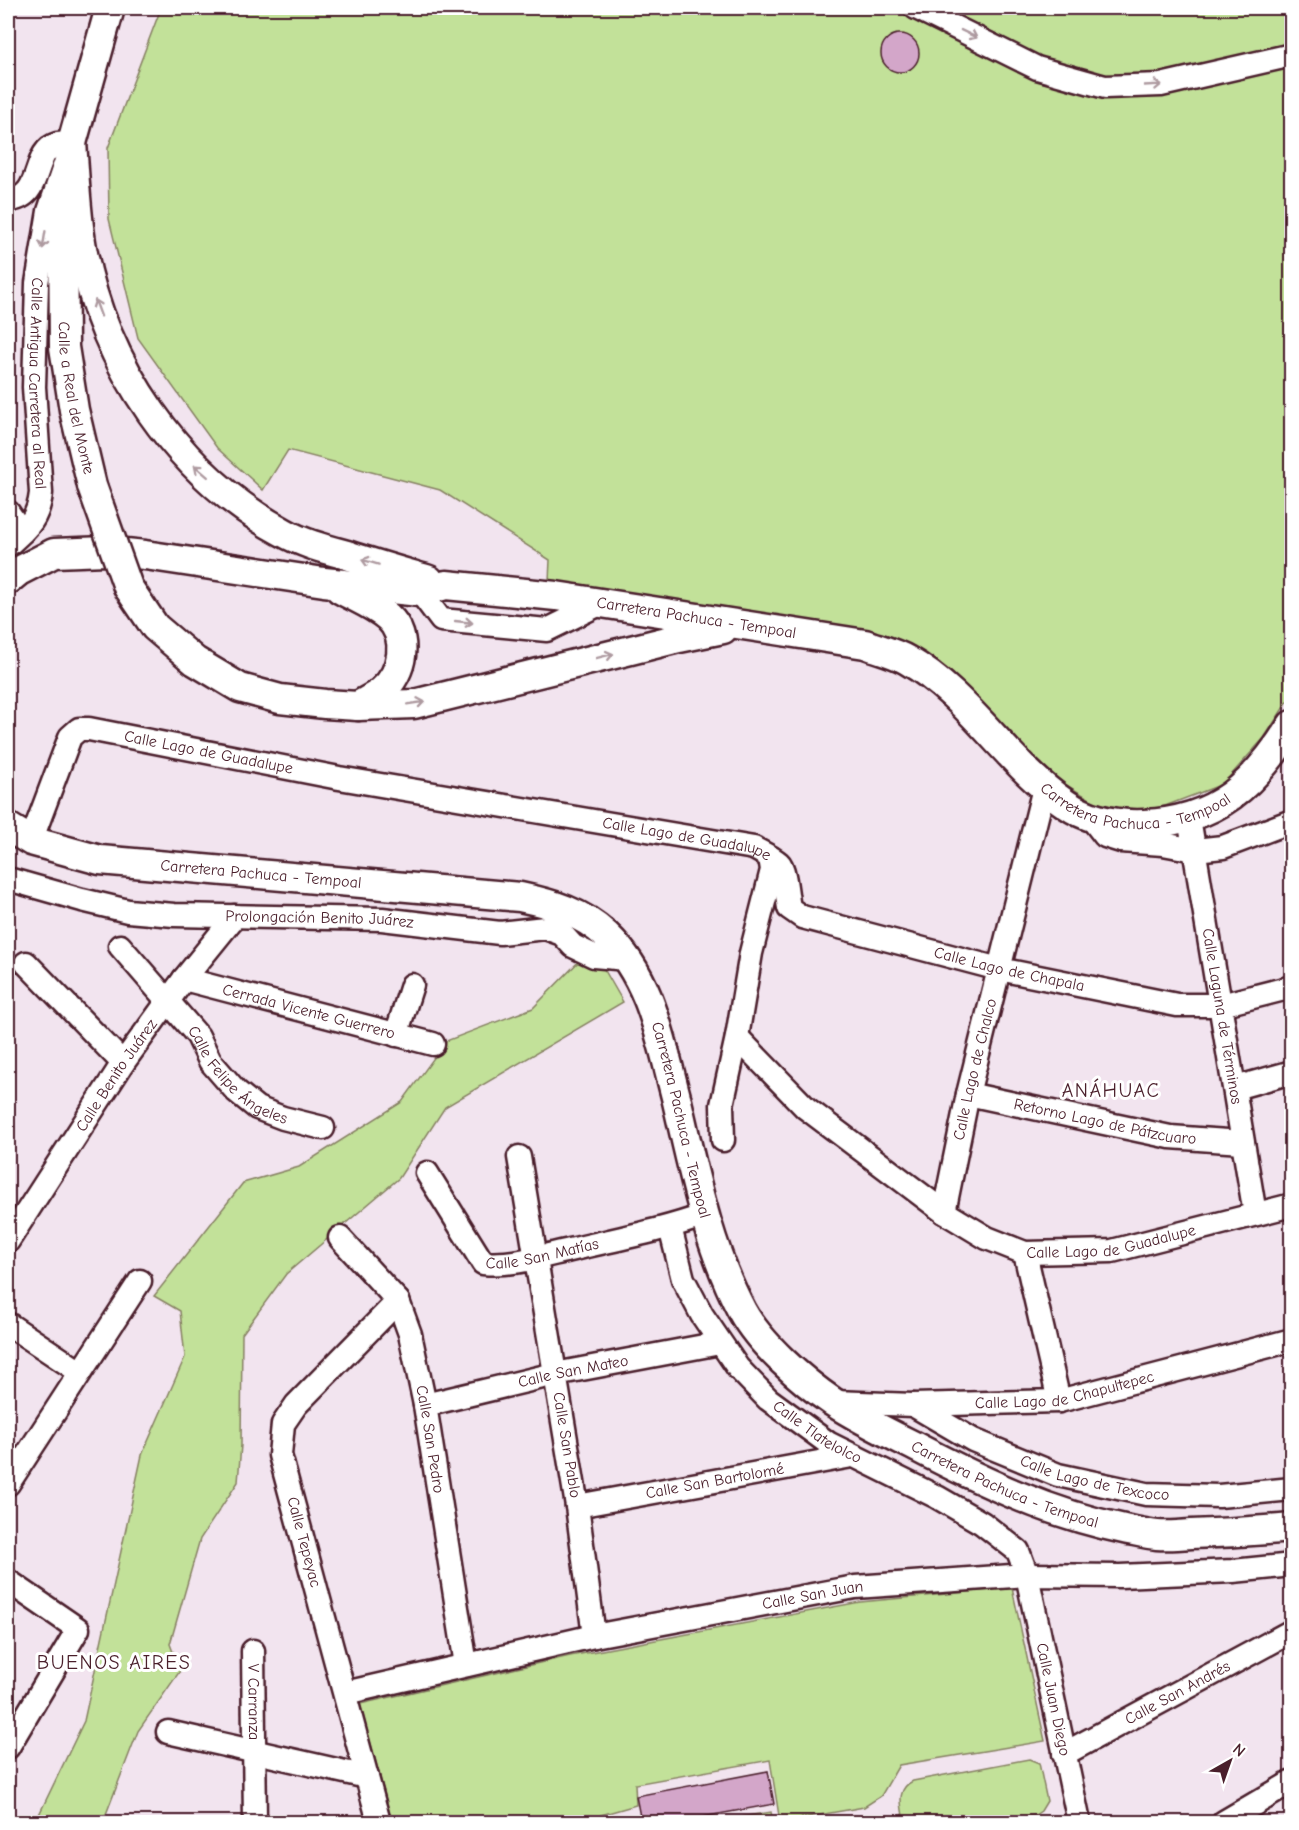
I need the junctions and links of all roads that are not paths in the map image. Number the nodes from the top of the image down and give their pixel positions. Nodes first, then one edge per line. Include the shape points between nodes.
1 (110, 8) edge
2 (916, 8) edge
3 (1292, 54) edge
4 (72, 143) junction
5 (8, 201) edge
6 (8, 512) edge
7 (15, 539) edge
8 (8, 580) edge
9 (324, 582) junction
10 (433, 589) junction
11 (741, 625) junction
12 (358, 706) junction
13 (1292, 724) edge
14 (1044, 788) junction
15 (1292, 809) edge
16 (1091, 818) junction
17 (1190, 818) junction
18 (1292, 821) edge
19 (1261, 833) junction
20 (19, 834) edge
21 (1195, 849) junction
22 (770, 857) junction
23 (8, 879) edge
24 (235, 916) junction
25 (120, 946) dead end
26 (627, 959) junction
27 (26, 963) dead end
28 (999, 969) junction
29 (184, 979) junction
30 (412, 986) dead end
31 (1292, 987) edge
32 (168, 1000) junction
33 (1221, 1005) junction
34 (396, 1035) junction
35 (737, 1037) junction
36 (433, 1044) dead end
37 (123, 1063) junction
38 (1292, 1072) edge
39 (1235, 1088) junction
40 (968, 1094) junction
41 (323, 1128) dead end
42 (723, 1140) dead end
43 (1242, 1142) junction
44 (519, 1157) dead end
45 (426, 1173) dead end
46 (1292, 1204) edge
47 (944, 1212) junction
48 (1255, 1214) junction
49 (705, 1215) junction
50 (670, 1227) junction
51 (339, 1238) dead end
52 (8, 1241) edge
53 (1025, 1253) junction
54 (536, 1257) junction
55 (140, 1281) dead end
56 (398, 1301) junction
57 (8, 1324) edge
58 (1292, 1340) edge
59 (720, 1343) junction
60 (80, 1372) junction
61 (555, 1374) junction
62 (1059, 1401) junction
63 (834, 1402) junction
64 (425, 1405) junction
65 (913, 1405) junction
66 (852, 1455) junction
67 (8, 1484) edge
68 (1292, 1489) edge
69 (577, 1506) junction
70 (1292, 1528) edge
71 (1292, 1564) edge
72 (1027, 1575) junction
73 (8, 1581) edge
74 (1292, 1630) edge
75 (594, 1636) junction
76 (253, 1651) dead end
77 (465, 1665) junction
78 (345, 1693) junction
79 (168, 1732) dead end
80 (8, 1747) edge
81 (256, 1752) junction
82 (1064, 1754) junction
83 (367, 1777) junction
84 (1290, 1784) edge
85 (255, 1822) edge
86 (379, 1822) edge
87 (1079, 1822) edge
88 (1224, 1822) edge

1 - 4 main road
2 -> 3 street via 1037,68 1105,87 1161,85
4 - 5 street via 56,144 49,150 28,192 20,199
4 -> 7 street, Calle Antigua Carretera al Real via 49,211 37,283 34,387 39,507 32,524
10 -> 4 main road via 282,532 240,505 192,464 155,419 128,376 95,302 82,247
4 - 12 main road, Calle a Real del Monte, bridge via 63,217 64,347 92,486 128,587 155,627 195,661 240,687 280,699
6 - 7 street
8 - 9 main road, Carretera Pachuca - Tempoal via 54,553 106,551
9 - 10 main road, Carretera Pachuca - Tempoal
9 - 12 main road via 390,619 402,645 401,662 394,676 382,691
10 - 11 main road, Carretera Pachuca - Tempoal via 602,603
12 -> 11 main road, Calle a Real del Monte via 414,704
11 - 14 main road, Carretera Pachuca - Tempoal via 865,644 907,660 942,685
13 - 17 main road, Carretera Pachuca - Tempoal via 1261,769 1238,791
14 - 16 main road, Carretera Pachuca - Tempoal
14 - 28 street, Calle Lago de Chalco
15 - 19 street
16 - 17 main road, Carretera Pachuca - Tempoal via 1123,825
16 - 21 street via 1105,836 1121,841
17 - 21 street, Calle Laguna de Términos
18 - 19 street
19 - 21 street via 1223,847
20 - 22 street, Calle Lago de Guadalupe via 70,737 79,729 89,729 339,778 754,848
20 - 26 main road, Carretera Pachuca - Tempoal via 100,860 520,897 556,905 582,917
21 - 33 street, Calle Laguna de Términos
22 - 28 street, Calle Lago de Chapala via 784,871 789,908 802,917
22 - 35 street, Calle Lago de Guadalupe via 772,870 751,953
23 - 24 street, Prolongación Benito Juárez via 128,911
24 - 26 street, Prolongación Benito Juárez via 382,920 500,933 545,928 562,934 573,946 594,956
24 - 29 street, Calle Benito Juárez
25 - 32 street, Calle Felipe Ángeles
26 - 49 main road, Carretera Pachuca - Tempoal via 644,986 659,1031
27 - 37 street
28 - 33 street, Calle Lago de Chapala via 1177,1005
28 - 40 street, Calle Lago de Chalco
29 - 32 street, Calle Benito Juárez
29 - 34 street, Cerrada Vicente Guerrero
30 - 34 street
31 - 33 street, Calle Lago de Chapala
32 - 37 street, Calle Benito Juárez
32 - 41 street, Calle Felipe Ángeles via 236,1091 257,1108
33 - 39 street, Calle Laguna de Términos
34 - 36 street, Cerrada Vicente Guerrero
35 - 42 street via 722,1104
35 - 47 street, Calle Lago de Guadalupe via 806,1108
37 - 52 street, Calle Benito Juárez
38 - 39 street
39 - 43 street, Calle Laguna de Términos
40 - 43 street, Retorno Lago de Pátzcuaro via 1170,1137
40 - 47 street, Calle Lago de Chalco
43 - 48 street, Calle Laguna de Términos
44 - 54 street, Calle San Pablo
45 - 54 street, Calle San Matías via 483,1263
46 - 48 street, Calle Lago de Guadalupe
47 - 53 street, Calle Lago de Guadalupe via 987,1238
48 - 53 street, Calle Lago de Guadalupe via 1112,1251
49 - 50 street, Calle San Matías
49 - 63 main road, Carretera Pachuca - Tempoal via 722,1266 744,1313 778,1357
50 - 54 street, Calle San Matías
50 - 59 street, Calle Tlatelolco via 683,1280
51 - 56 street, Calle San Pedro
53 - 62 street
54 - 61 street, Calle San Pablo
55 - 60 street
56 - 64 street, Calle San Pedro via 410,1334
56 - 78 street, Calle Tepeyac via 296,1405 283,1424 280,1455
57 - 60 street
58 - 62 street, Calle Lago de Chapultepec
59 - 61 street, Calle San Mateo
59 - 66 street, Calle Tlatelolco via 768,1399 828,1443
60 - 67 street
61 - 64 street, Calle San Mateo
61 - 69 street, Calle San Pablo
62 - 65 street, Calle Lago de Chapultepec
63 - 65 street, Calle Lago de Chapultepec
63 - 70 main road, Carretera Pachuca - Tempoal via 969,1474 1028,1501 1090,1522 1157,1535
64 - 77 street, Calle San Pedro
65 - 68 street, Calle Lago de Texcoco via 974,1440 1058,1475 1146,1494 1219,1496
66 - 69 street, Calle San Bartolomé
66 - 72 street, Calle Tlatelolco via 982,1523 1018,1551
69 - 75 street, Calle San Pablo
71 - 72 street, Calle San Juan via 1120,1576
72 - 75 street, Calle San Juan via 855,1587
72 - 82 street, Calle Juan Diego
73 - 80 street via 78,1629
74 - 82 street, Calle San Andrés
75 - 77 street, Calle San Juan
76 - 81 street, V Carranza
77 - 78 street, Calle San Juan
78 - 83 street, Calle Tepeyac
79 - 81 street
81 - 83 street
81 - 85 street, V Carranza
82 - 87 street, Calle Juan Diego
83 - 86 street, Calle Tepeyac
84 - 88 street

